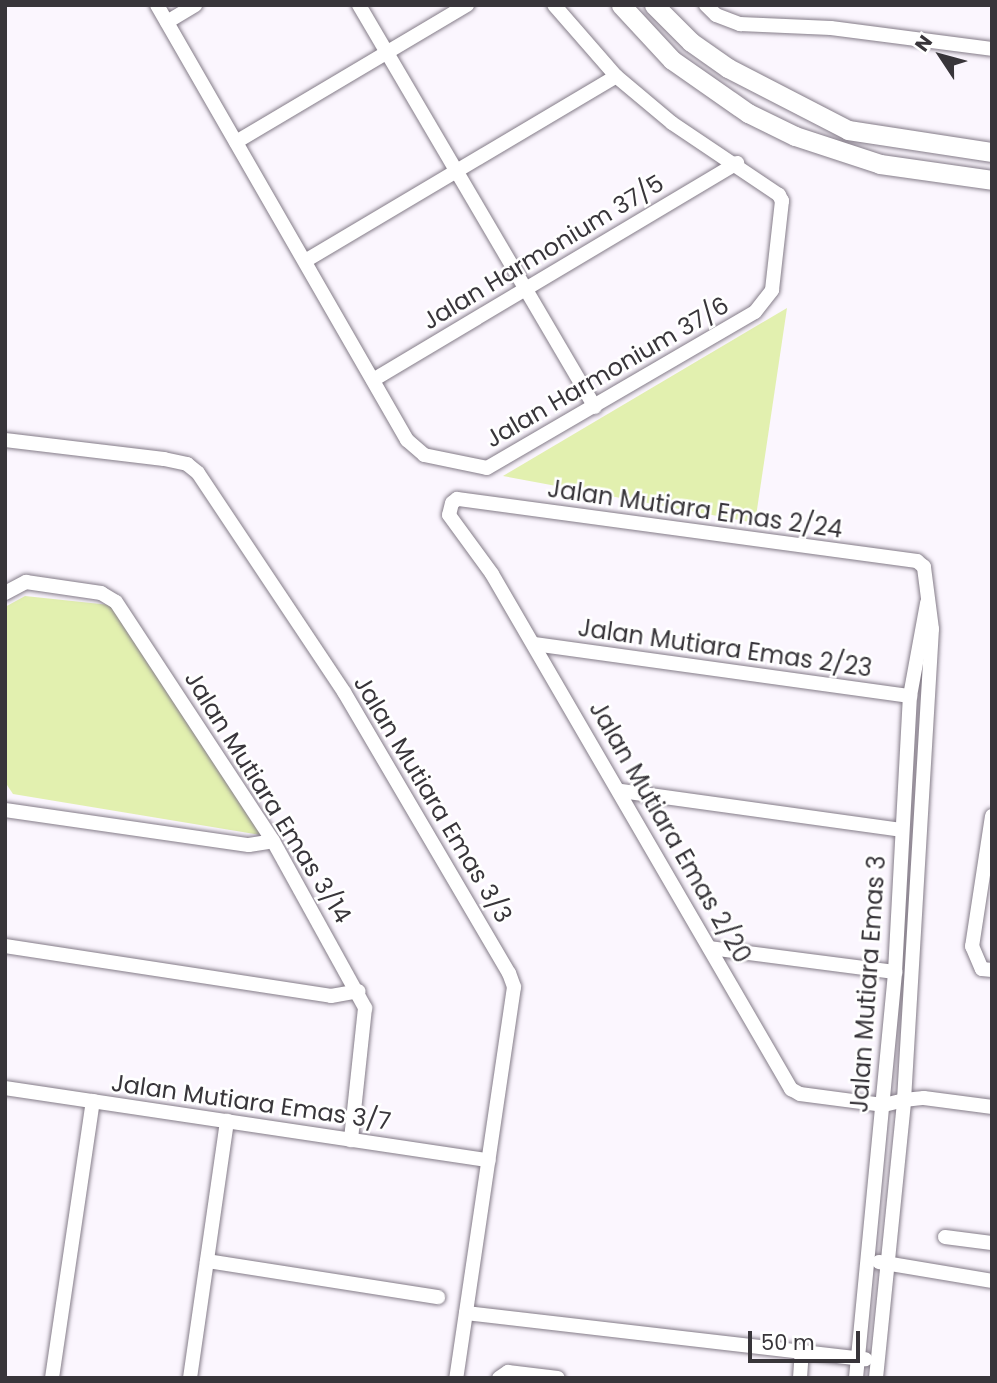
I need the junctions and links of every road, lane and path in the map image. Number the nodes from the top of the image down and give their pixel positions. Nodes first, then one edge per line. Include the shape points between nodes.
1 (157, 5) edge
2 (195, 5) edge
3 (359, 5) edge
4 (467, 5) edge
5 (554, 5) edge
6 (621, 5) edge
7 (654, 5) edge
8 (706, 5) edge
9 (167, 22) junction
10 (992, 49) edge
11 (387, 53) junction
12 (616, 76) junction
13 (236, 142) junction
14 (990, 152) edge
15 (737, 163) junction
16 (456, 171) junction
17 (988, 179) edge
18 (305, 261) junction
19 (526, 289) junction
20 (373, 380) junction
21 (595, 407) junction
22 (5, 440) edge
23 (452, 503) joint
24 (927, 573) joint
25 (5, 593) edge
26 (929, 593) junction
27 (534, 644) junction
28 (910, 696) junction
29 (621, 791) junction
30 (5, 810) edge
31 (992, 816) edge
32 (901, 830) junction
33 (273, 841) junction
34 (5, 946) edge
35 (710, 947) junction
36 (992, 970) edge
37 (895, 972) junction
38 (359, 991) junction
39 (5, 1088) edge
40 (904, 1100) junction
41 (93, 1101) junction
42 (884, 1105) junction
43 (992, 1107) edge
44 (228, 1121) junction
45 (351, 1140) junction
46 (489, 1160) junction
47 (945, 1237) dead end
48 (992, 1243) edge
49 (208, 1261) junction
50 (867, 1261) junction
51 (885, 1264) junction
52 (992, 1281) edge
53 (438, 1297) dead end
54 (466, 1313) junction
55 (802, 1352) junction
56 (858, 1359) junction
57 (877, 1360) junction
58 (52, 1378) edge
59 (190, 1378) edge
60 (456, 1378) edge
61 (499, 1378) edge
62 (558, 1378) edge
63 (800, 1378) edge
64 (856, 1378) edge
65 (876, 1378) edge

1 - 9 street
2 - 9 street
3 - 11 street
4 - 11 street
5 - 12 street
6 - 17 street via 672,60 748,113 795,136 880,164
7 - 14 street via 691,42 728,68 837,125 886,139
8 - 10 street via 716,15 740,24 818,26
9 - 13 street
11 - 13 street
11 - 16 street
12 - 15 street via 672,123
12 - 16 street
13 - 18 street
14 - 17 street
15 - 19 street, Jalan Harmonium 37/5
15 - 21 street, Jalan Harmonium 37/6 via 774,189 782,201 772,290 755,312
16 - 18 street
16 - 19 street
18 - 20 street
19 - 20 street, Jalan Harmonium 37/5
19 - 21 street
20 - 21 street, Jalan Harmonium 37/6 via 415,449 494,467
22 - 46 street, Jalan Mutiara Emas 3/3 via 164,459 187,464 198,473 344,692 513,981
23 - 24 street, Jalan Mutiara Emas 2/24 via 457,499 917,561
23 - 27 street, Jalan Mutiara Emas 2/20 via 449,515
24 - 26 street, Jalan Mutiara Emas 3
25 - 33 street, Jalan Mutiara Emas 3/14 via 26,582 101,593 116,602
26 - 28 street, Jalan Mutiara Emas 3
26 - 40 street, Jalan Mutiara Emas 3 via 933,629
27 - 28 street, Jalan Mutiara Emas 2/23
27 - 29 street, Jalan Mutiara Emas 2/20
28 - 32 street, Jalan Mutiara Emas 3
29 - 32 street
29 - 35 street, Jalan Mutiara Emas 2/20
30 - 33 street via 249,845
31 - 36 street via 972,946 982,969
32 - 37 street, Jalan Mutiara Emas 3
33 - 38 street, Jalan Mutiara Emas 3/14
34 - 38 street via 331,996
35 - 37 street
35 - 42 street, Jalan Mutiara Emas 2/20 via 791,1089
37 - 42 street, Jalan Mutiara Emas 3
38 - 45 street, Jalan Mutiara Emas 3/14 via 366,1024
39 - 41 street, Jalan Mutiara Emas 3/7
40 - 42 street, Jalan Mutiara Emas 2/20
40 - 43 street, Jalan Mutiara Emas 2/20
40 - 51 street, Jalan Mutiara Emas 3
41 - 44 street, Jalan Mutiara Emas 3/7
41 - 58 street
42 - 50 street, Jalan Mutiara Emas 3
44 - 45 street, Jalan Mutiara Emas 3/7
44 - 49 street
45 - 46 street, Jalan Mutiara Emas 3/7
46 - 54 street, Jalan Mutiara Emas 3/3
47 - 48 street
49 - 53 street
49 - 59 street
50 - 51 street
50 - 56 street, Jalan Mutiara Emas 3
51 - 52 street
51 - 57 street, Jalan Mutiara Emas 3
54 - 55 street
54 - 60 street, Jalan Mutiara Emas 3/3
55 - 56 street
55 - 63 street
56 - 57 street
56 - 64 street, Jalan Mutiara Emas 3
57 - 65 street, Jalan Mutiara Emas 3
61 - 62 street via 509,1372

